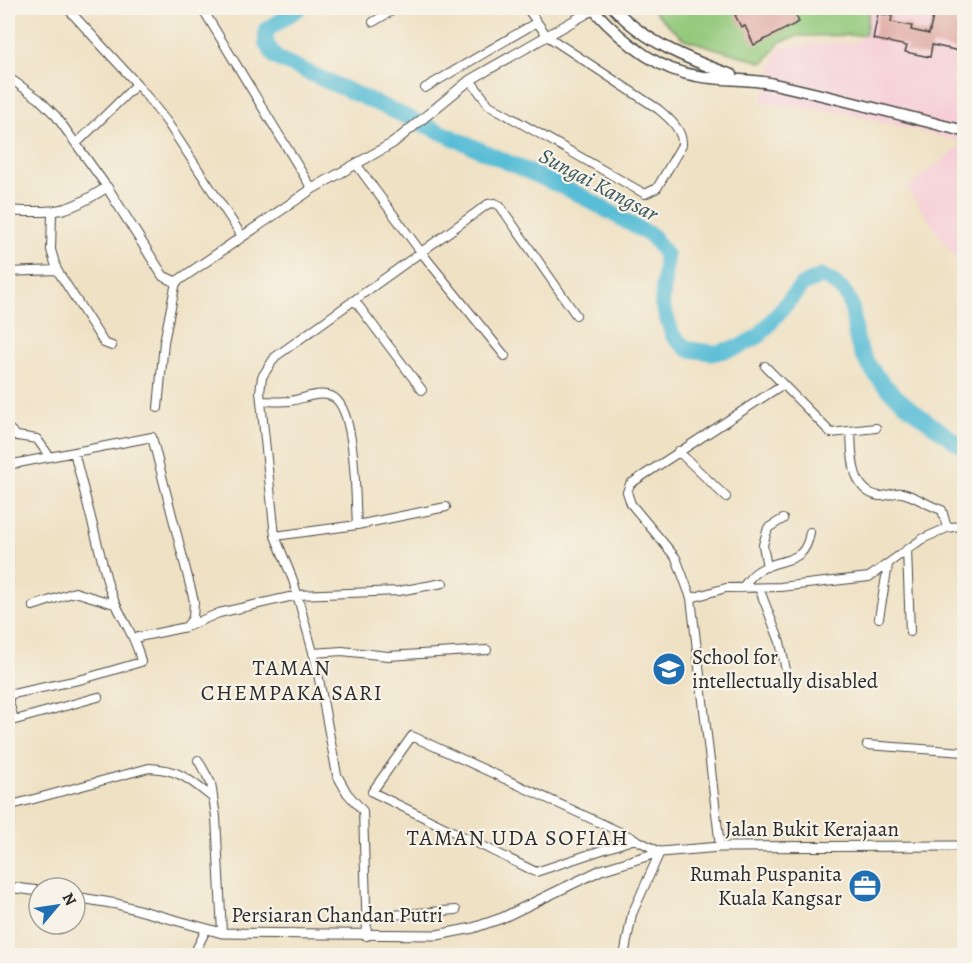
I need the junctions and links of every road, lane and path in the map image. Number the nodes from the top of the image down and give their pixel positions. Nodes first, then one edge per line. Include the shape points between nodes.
1 (67, 8) edge
2 (202, 8) edge
3 (397, 8) edge
4 (527, 8) edge
5 (594, 8) edge
6 (614, 8) edge
7 (373, 22) dead end
8 (537, 22) junction
9 (547, 36) junction
10 (8, 76) edge
11 (743, 79) junction
12 (470, 80) junction
13 (137, 84) junction
14 (425, 88) dead end
15 (964, 131) edge
16 (76, 144) junction
17 (356, 164) junction
18 (106, 187) junction
19 (312, 189) junction
20 (8, 210) edge
21 (52, 212) junction
22 (242, 236) junction
23 (421, 252) junction
24 (57, 270) junction
25 (8, 272) edge
26 (176, 282) junction
27 (355, 301) junction
28 (576, 315) dead end
29 (112, 346) dead end
30 (505, 356) dead end
31 (765, 366) dead end
32 (782, 385) junction
33 (422, 390) dead end
34 (261, 401) junction
35 (158, 408) dead end
36 (8, 428) edge
37 (876, 428) dead end
38 (851, 431) junction
39 (678, 451) junction
40 (74, 452) junction
41 (50, 457) junction
42 (8, 465) edge
43 (726, 497) dead end
44 (447, 507) dead end
45 (783, 519) dead end
46 (357, 525) junction
47 (964, 525) edge
48 (947, 528) junction
49 (810, 532) dead end
50 (275, 536) junction
51 (907, 549) junction
52 (888, 565) junction
53 (767, 567) junction
54 (444, 583) dead end
55 (742, 588) junction
56 (759, 588) junction
57 (298, 595) junction
58 (691, 598) junction
59 (114, 604) junction
60 (33, 606) dead end
61 (879, 618) dead end
62 (186, 627) junction
63 (910, 632) dead end
64 (134, 638) junction
65 (487, 650) dead end
66 (313, 653) junction
67 (787, 675) dead end
68 (8, 696) edge
69 (98, 697) dead end
70 (11, 721) edge
71 (867, 745) dead end
72 (964, 752) edge
73 (198, 760) dead end
74 (213, 798) junction
75 (8, 806) edge
76 (635, 839) junction
77 (964, 846) edge
78 (720, 847) junction
79 (660, 852) junction
80 (8, 887) edge
81 (27, 889) edge
82 (87, 899) edge
83 (456, 910) dead end
84 (367, 917) junction
85 (206, 930) junction
86 (222, 933) junction
87 (367, 936) junction
88 (193, 956) edge
89 (624, 956) edge

1 - 13 street
2 - 19 street
3 - 7 street
4 - 8 street
5 - 9 street
5 - 11 main road via 613,32 652,59 695,76
6 - 11 main road via 662,45
8 - 9 street
8 - 14 street
9 - 12 street
9 - 12 street via 658,109 678,130 682,146 653,192 641,193 489,105
10 - 16 street via 39,99
11 - 15 main road
12 - 17 street via 393,143
13 - 16 street
13 - 22 street
16 - 18 street
17 - 19 street
17 - 23 street
18 - 21 street via 80,206
18 - 26 street via 163,276
19 - 22 street
20 - 21 street
21 - 24 street via 51,249
22 - 26 street
23 - 27 street
23 - 28 street via 476,211 495,203
23 - 30 street
24 - 25 street
24 - 29 street via 104,343
26 - 35 street via 164,342
27 - 33 street
27 - 34 street via 275,357 262,377
31 - 32 street
32 - 38 street via 830,432
32 - 39 street
34 - 46 street via 321,395 333,396 343,407 350,432
34 - 50 street
36 - 41 street via 17,436 37,439
37 - 38 street
38 - 48 street via 852,463 862,485 874,494 902,493 942,510
39 - 43 street
39 - 58 street via 630,484 627,492 631,504 676,558
40 - 41 street
40 - 59 street
40 - 62 street via 152,437 194,601 193,618
41 - 42 street
44 - 46 street
45 - 53 street via 768,528 763,545
46 - 50 street
47 - 48 street
48 - 51 street
49 - 53 street via 802,554
50 - 57 street
51 - 52 street
51 - 63 street
52 - 56 street via 868,577
52 - 61 street
53 - 55 street via 751,576
54 - 57 street via 399,591
55 - 56 street
55 - 58 street via 726,588
56 - 67 street via 780,642
57 - 62 street via 219,613
57 - 66 street
58 - 78 street
59 - 60 street via 75,592
59 - 64 street
62 - 64 street
64 - 68 street via 141,662
65 - 66 street via 388,656 342,651
66 - 84 street via 338,775 363,811
68 - 70 street
69 - 70 street
71 - 72 street
73 - 74 street via 211,783
74 - 75 street via 189,778 170,769 149,768
74 - 86 street
76 - 76 street via 412,735 372,792 536,872
76 - 79 street
77 - 78 street, Jalan Bukit Kerajaan
78 - 79 street, Jalan Bukit Kerajaan
79 - 87 street, Persiaran Chandan Putri via 601,870 523,909 473,928 437,935
79 - 89 street via 632,914
80 - 81 street
82 - 85 street, Persiaran Chandan Putri
83 - 84 street
84 - 87 street
85 - 86 street, Persiaran Chandan Putri
85 - 88 street
86 - 87 street, Persiaran Chandan Putri

